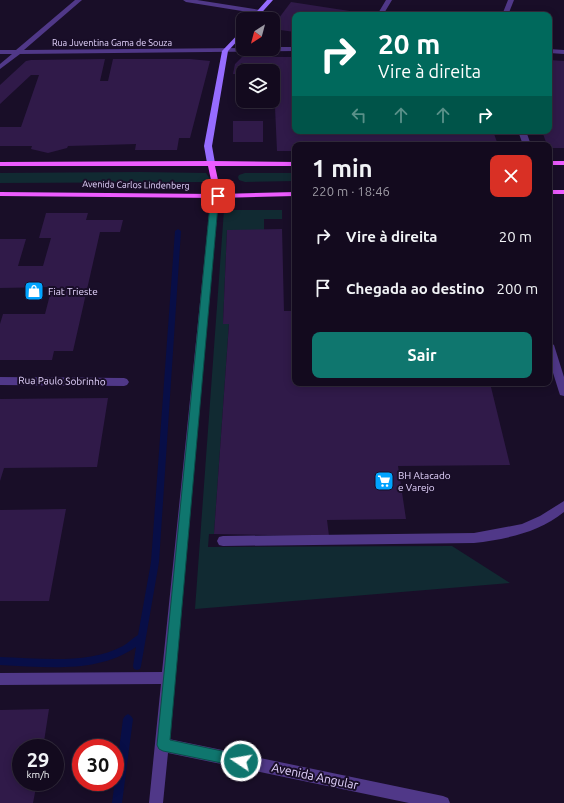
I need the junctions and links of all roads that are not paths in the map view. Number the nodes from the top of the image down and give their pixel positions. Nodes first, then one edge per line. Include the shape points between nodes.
1 (79, 0) edge
2 (186, 0) edge
3 (270, 0) edge
4 (389, 0) edge
5 (512, 0) edge
6 (260, 12) joint
7 (382, 12) edge
8 (506, 12) edge
9 (236, 39) edge
10 (292, 50) edge
11 (225, 51) junction
12 (552, 51) edge
13 (0, 52) edge
14 (17, 52) junction
15 (564, 52) edge
16 (0, 67) edge
17 (552, 162) edge
18 (211, 163) junction
19 (564, 163) edge
20 (0, 164) edge
21 (292, 164) edge
22 (552, 192) edge
23 (564, 192) edge
24 (0, 194) edge
25 (292, 194) edge
26 (218, 196) junction
27 (552, 355) edge
28 (0, 381) edge
29 (124, 382) dead end
30 (564, 392) edge
31 (564, 506) edge
32 (223, 541) dead end
33 (169, 678) junction
34 (0, 679) edge
35 (163, 745) junction
36 (156, 803) edge
37 (443, 803) edge

1 - 14 street
2 - 6 street
3 - 6 street
4 - 7 street
5 - 8 street
9 - 11 street
10 - 11 street, Rua Juventina Gama de Souza
11 - 14 street, Rua Juventina Gama de Souza
11 - 18 street via 208,146
12 - 15 street
13 - 14 street, Rua Juventina Gama de Souza
14 - 16 street
17 - 19 main road
18 - 20 main road, Avenida Carlos Lindenberg
18 - 21 main road, Avenida Carlos Lindenberg
18 - 26 main road
22 - 23 main road
24 - 26 main road, Avenida Carlos Lindenberg
25 - 26 main road, Avenida Carlos Lindenberg
26 - 33 street via 214,205
27 - 30 street
28 - 29 street, Rua Paulo Sobrinho
31 - 32 street via 550,517 514,532 474,538
33 - 34 street
33 - 35 street
35 - 36 street
35 - 37 street, Avenida Angular

